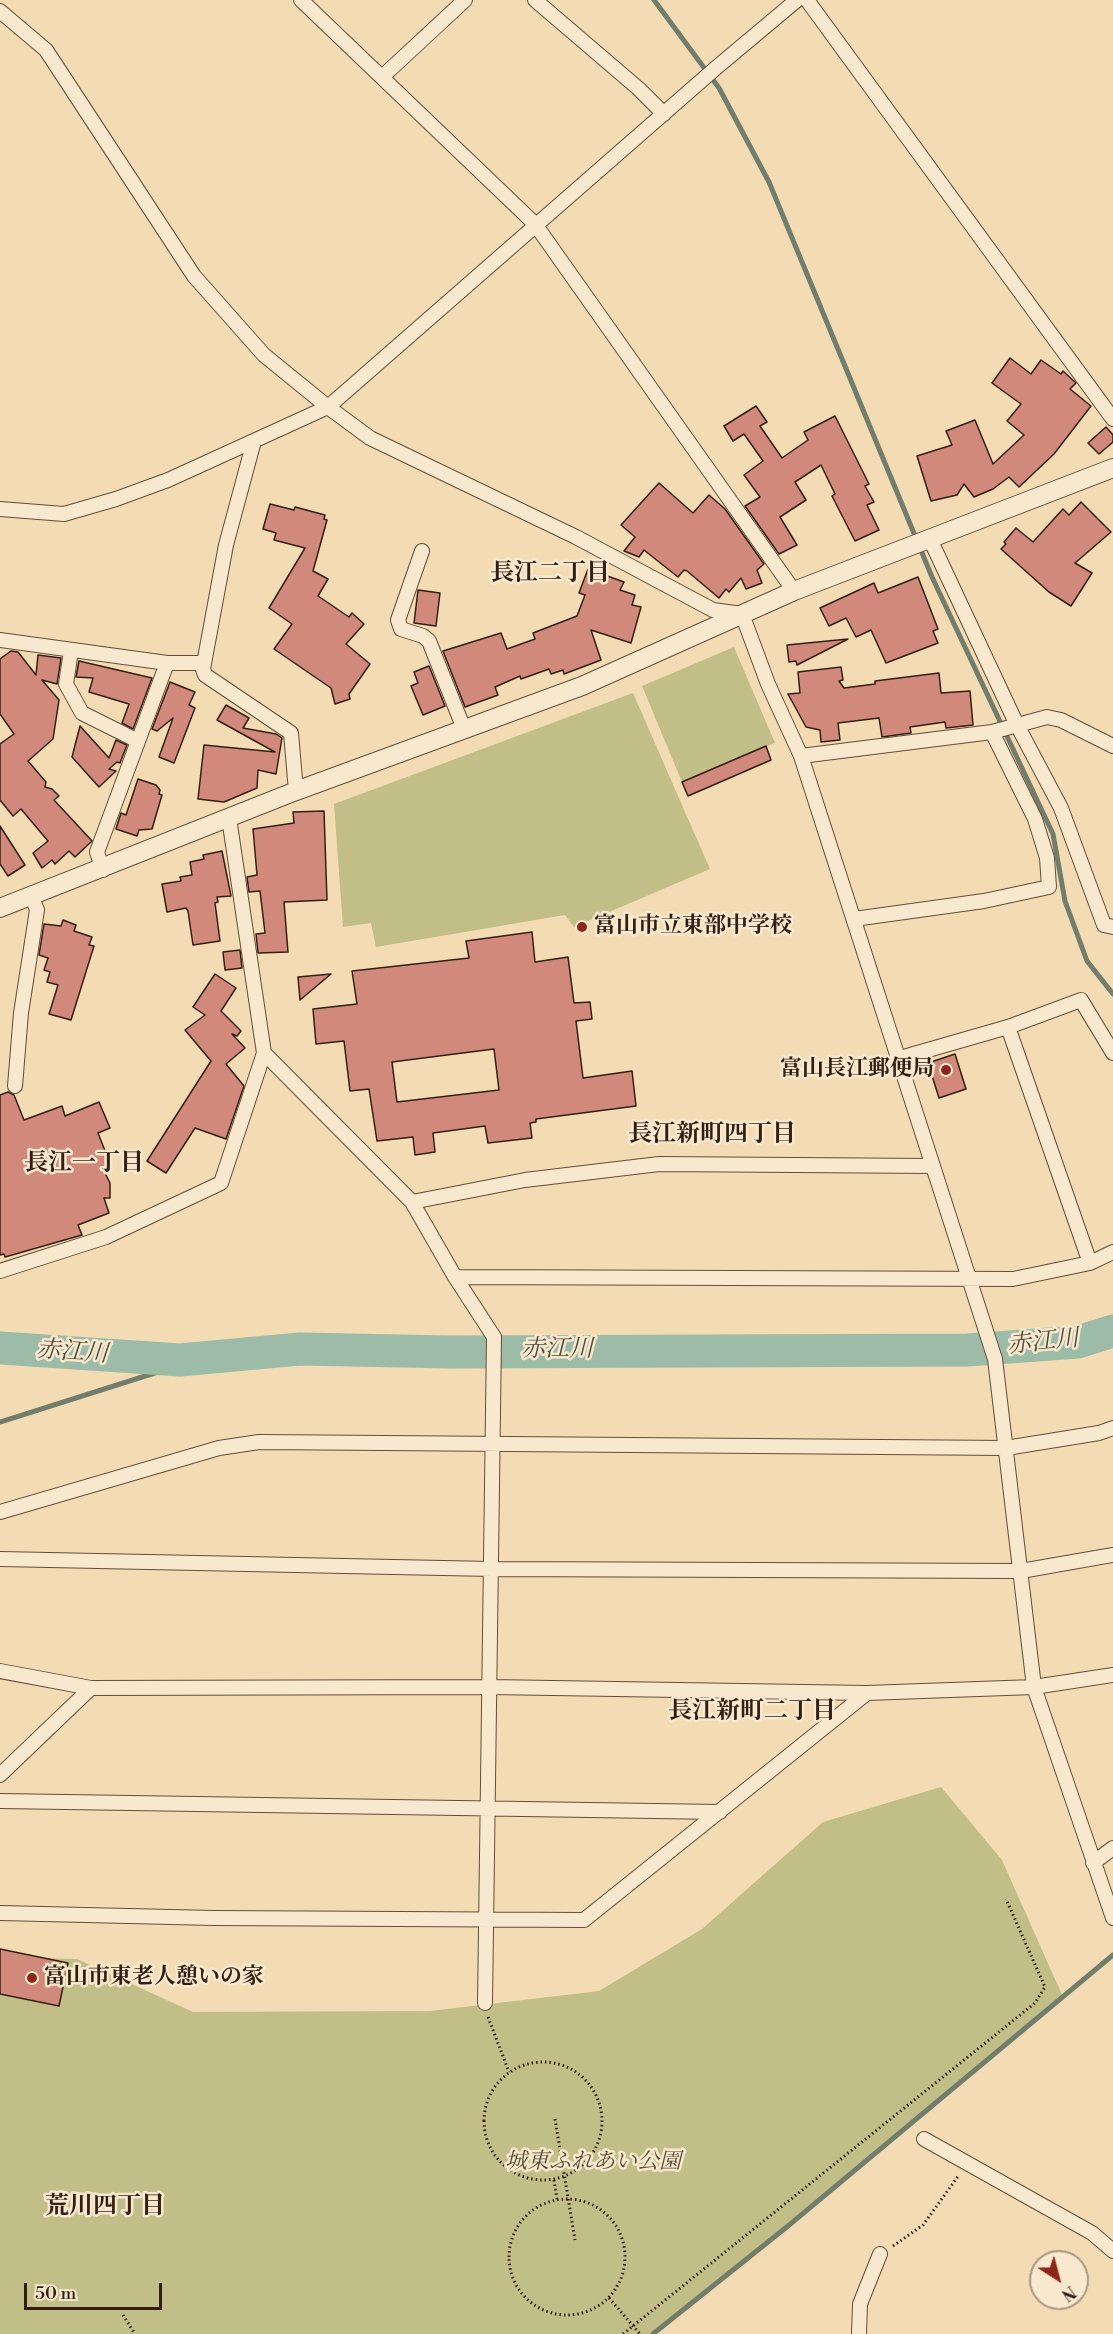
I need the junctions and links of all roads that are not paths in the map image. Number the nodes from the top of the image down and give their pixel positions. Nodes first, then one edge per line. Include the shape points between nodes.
1 (301, 0) edge
2 (465, 0) edge
3 (535, 0) edge
4 (797, 0) edge
5 (807, 0) edge
6 (0, 11) edge
7 (382, 77) junction
8 (664, 114) junction
9 (535, 224) junction
10 (328, 407) junction
11 (1113, 419) edge
12 (254, 441) junction
13 (1113, 468) edge
14 (0, 509) edge
15 (930, 539) junction
16 (422, 551) dead end
17 (794, 591) junction
18 (742, 614) junction
19 (0, 640) edge
20 (71, 651) junction
21 (166, 663) junction
22 (204, 663) junction
23 (1017, 725) junction
24 (464, 729) junction
25 (992, 732) junction
26 (138, 741) junction
27 (1113, 746) edge
28 (801, 756) junction
29 (296, 791) junction
30 (229, 818) junction
31 (103, 870) junction
32 (32, 897) junction
33 (0, 908) edge
34 (854, 919) junction
35 (1113, 927) edge
36 (1008, 1027) junction
37 (264, 1053) junction
38 (1113, 1053) edge
39 (900, 1058) junction
40 (15, 1086) dead end
41 (932, 1166) junction
42 (412, 1202) junction
43 (1113, 1252) edge
44 (1090, 1263) junction
45 (0, 1271) edge
46 (454, 1277) junction
47 (971, 1279) junction
48 (1113, 1428) edge
49 (494, 1443) junction
50 (1006, 1448) junction
51 (0, 1512) edge
52 (1113, 1555) edge
53 (0, 1559) edge
54 (492, 1569) junction
55 (1021, 1571) junction
56 (0, 1671) edge
57 (1113, 1675) edge
58 (1034, 1687) junction
59 (91, 1688) junction
60 (490, 1688) junction
61 (867, 1693) junction
62 (0, 1775) edge
63 (0, 1801) edge
64 (488, 1808) junction
65 (720, 1812) junction
66 (1113, 1848) edge
67 (1094, 1863) junction
68 (0, 1913) edge
69 (487, 1918) junction
70 (1113, 1918) edge
71 (485, 2003) road end
72 (924, 2139) dead end
73 (1113, 2251) edge
74 (880, 2254) road end
75 (859, 2334) edge

1 - 7 street
2 - 7 street
3 - 8 street
4 - 8 street
5 - 11 street
6 - 10 street via 46,50 194,276 264,355
7 - 9 street
8 - 9 street
9 - 10 street
9 - 17 street
10 - 12 street
10 - 18 street via 380,443 576,537 713,610
12 - 14 street via 168,480 64,514
12 - 22 street via 226,545
13 - 15 street
15 - 17 street
15 - 23 street
16 - 24 street via 398,620 401,629 429,641
17 - 18 street
18 - 24 street via 582,686
18 - 28 street
19 - 20 street
20 - 21 street
20 - 26 street via 66,684 82,712
21 - 22 street
21 - 26 street
22 - 29 street via 205,675 291,733
23 - 25 street
23 - 27 street via 1047,717 1061,720
23 - 35 street via 1061,808 1104,925
24 - 29 street
25 - 28 street
25 - 34 street via 1035,819 1047,858 1049,887
26 - 31 street via 97,852
28 - 34 street
29 - 30 street
30 - 31 street
30 - 37 street
31 - 32 street
32 - 33 street
32 - 40 street via 37,910 21,1013
34 - 39 street
36 - 38 street via 1081,1000
36 - 39 street
36 - 44 street
37 - 42 street
37 - 45 street via 221,1183 106,1237
39 - 41 street
41 - 42 street via 659,1164 525,1180
41 - 47 street
42 - 46 street
43 - 44 street
44 - 47 street via 1014,1279
46 - 47 street
46 - 49 street via 494,1337
47 - 50 street via 995,1359
48 - 50 street
49 - 50 street
49 - 51 street via 259,1442 219,1448
49 - 54 street
50 - 55 street
52 - 55 street
53 - 54 street
54 - 55 street
54 - 60 street
55 - 58 street
56 - 59 street
57 - 58 street
58 - 61 street
58 - 67 street
59 - 60 street
59 - 62 street
60 - 61 street
60 - 64 street
61 - 65 street
63 - 64 street
64 - 65 street
64 - 69 street
65 - 69 street via 584,1920
66 - 67 street
67 - 70 street
68 - 69 street
69 - 71 street
72 - 73 street via 1092,2233
74 - 75 street via 860,2304

